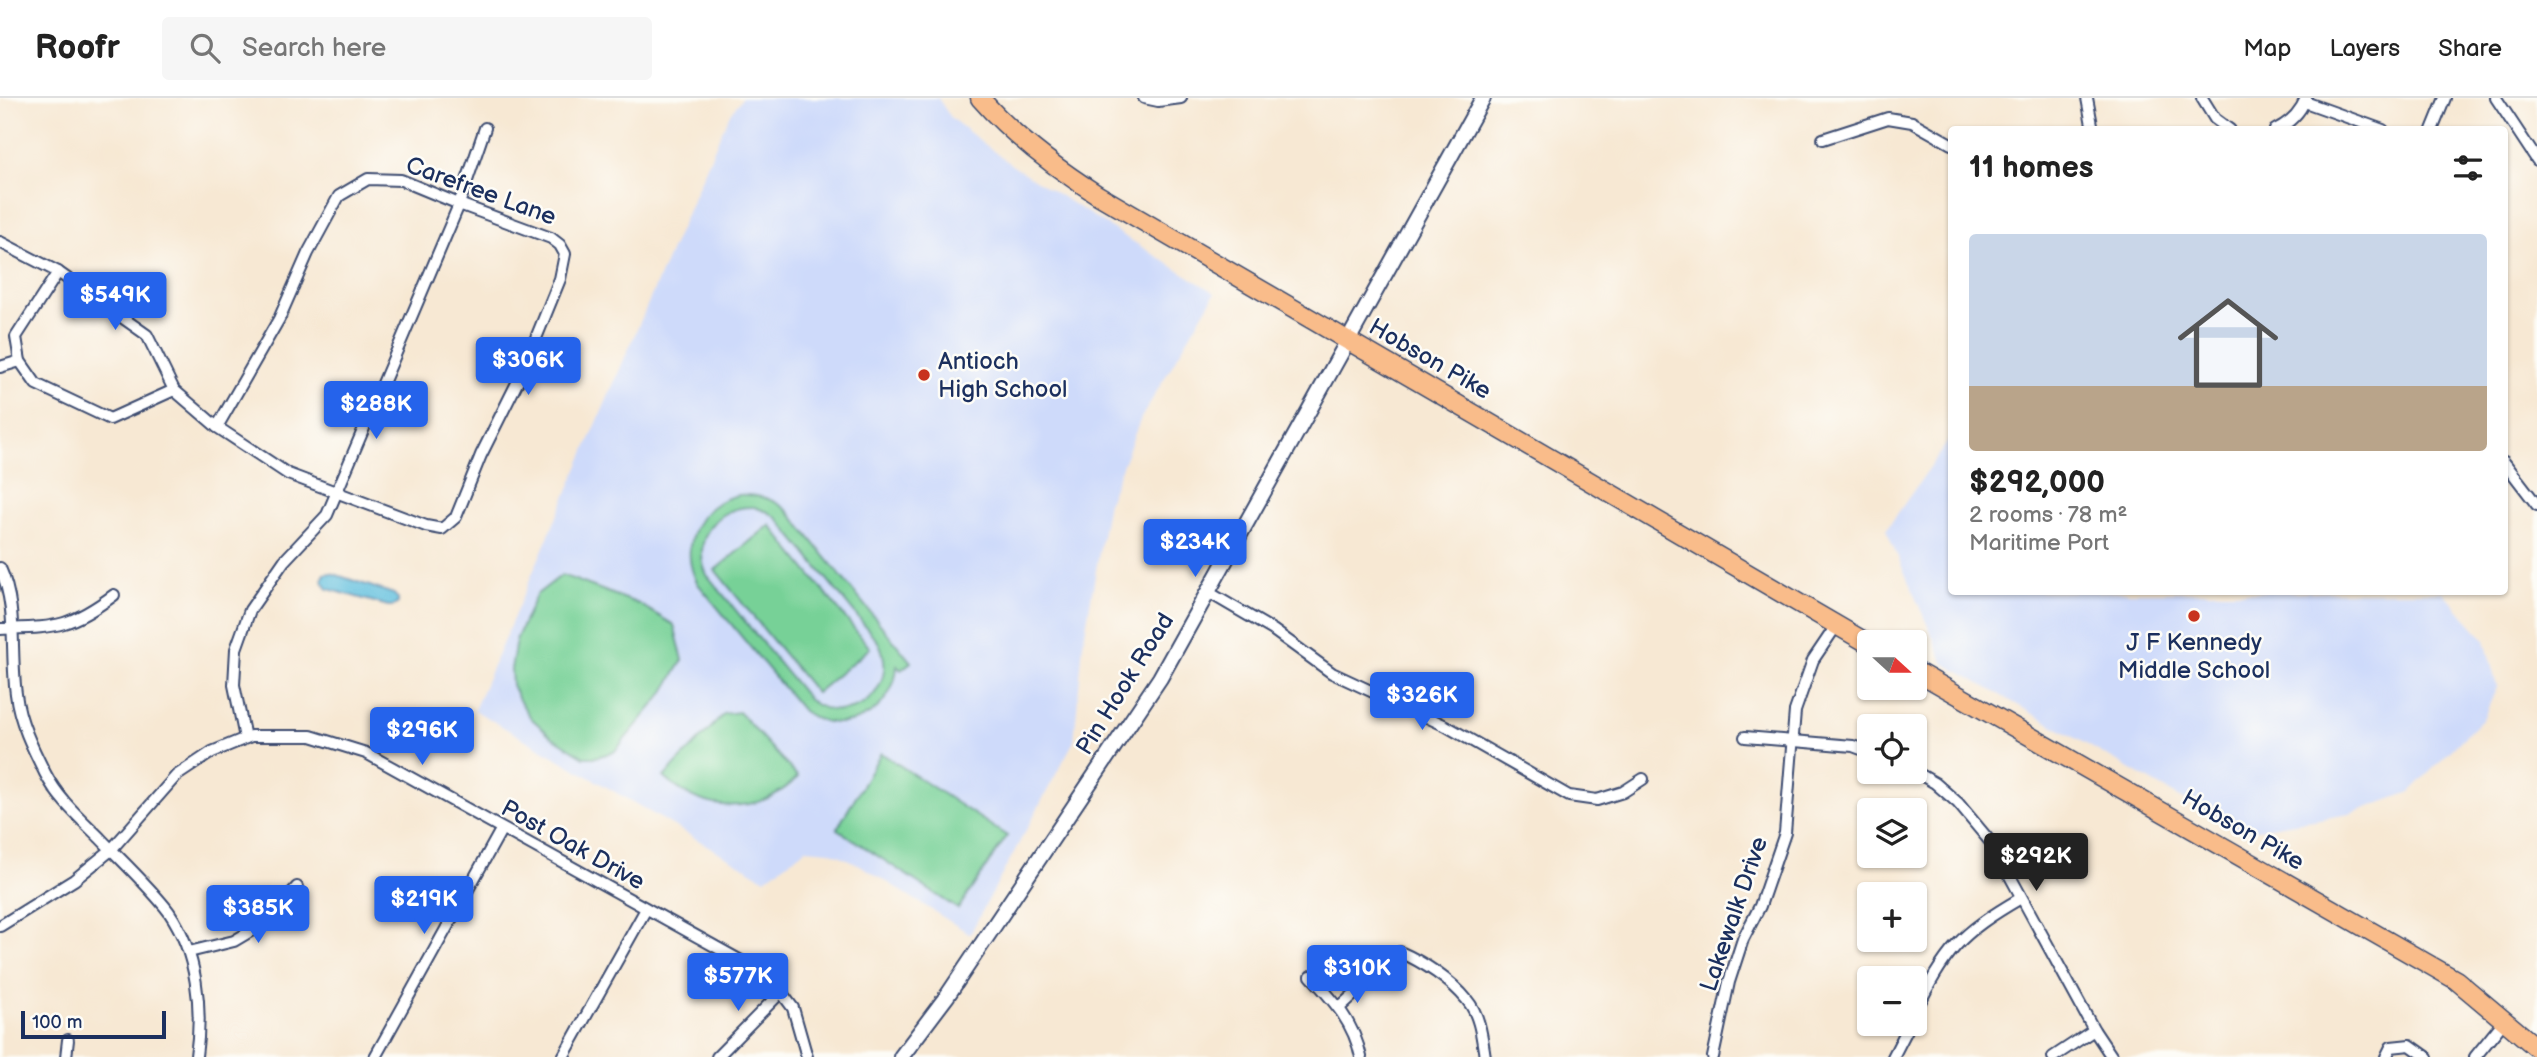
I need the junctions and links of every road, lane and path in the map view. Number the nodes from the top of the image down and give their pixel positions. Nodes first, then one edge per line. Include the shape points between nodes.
1 (980, 98) edge
2 (1144, 98) edge
3 (1181, 98) edge
4 (1483, 98) edge
5 (2087, 98) edge
6 (2202, 98) edge
7 (2445, 98) edge
8 (2496, 98) edge
9 (2305, 100) edge
10 (2092, 126) edge
11 (2225, 126) edge
12 (2285, 126) edge
13 (2373, 126) edge
14 (2434, 126) edge
15 (485, 128) dead end
16 (1823, 139) dead end
17 (1948, 142) edge
18 (2537, 160) edge
19 (459, 204) junction
20 (0, 242) edge
21 (58, 272) junction
22 (1348, 340) junction
23 (20, 361) junction
24 (0, 367) edge
25 (174, 390) junction
26 (217, 427) junction
27 (2508, 467) edge
28 (337, 492) junction
29 (2537, 505) edge
30 (0, 568) edge
31 (1208, 592) junction
32 (114, 595) dead end
33 (1836, 625) junction
34 (6, 629) edge
35 (1857, 637) edge
36 (1927, 677) edge
37 (1745, 737) dead end
38 (245, 738) junction
39 (1794, 739) junction
40 (1857, 748) edge
41 (1927, 778) edge
42 (1643, 779) dead end
43 (501, 830) junction
44 (111, 850) junction
45 (297, 887) dead end
46 (2021, 898) junction
47 (646, 909) junction
48 (0, 926) edge
49 (189, 952) junction
50 (1311, 976) dead end
51 (1927, 989) edge
52 (781, 992) junction
53 (1340, 1007) junction
54 (2505, 1020) junction
55 (2094, 1030) junction
56 (1904, 1036) edge
57 (68, 1040) dead end
58 (2537, 1048) edge
59 (196, 1056) edge
60 (66, 1057) edge
61 (375, 1057) edge
62 (563, 1057) edge
63 (717, 1057) edge
64 (807, 1057) edge
65 (901, 1057) edge
66 (1361, 1057) edge
67 (1485, 1057) edge
68 (1713, 1057) edge
69 (1894, 1057) edge
70 (2053, 1057) edge
71 (2112, 1057) edge
72 (2386, 1057) edge
73 (2427, 1057) edge
74 (2475, 1057) edge

1 - 22 main road, Hobson Pike via 1063,173
2 - 3 street
4 - 22 street, Pin Hook Road
5 - 10 street
6 - 11 street
7 - 14 street
8 - 18 street
9 - 12 street
9 - 13 street
15 - 19 street
16 - 17 street via 1888,118 1912,122
19 - 26 street, Carefree Lane via 401,180 368,179 339,196 279,318
19 - 28 street
19 - 28 street, Carefree Lane via 551,238 563,249 564,266 533,348 448,526 426,526
20 - 21 street, Carefree Lane
21 - 23 street via 16,337
21 - 25 street, Carefree Lane via 147,335
22 - 31 street, Pin Hook Road
22 - 33 main road, Hobson Pike
23 - 24 street
23 - 25 street via 37,384 110,419
25 - 26 street, Carefree Lane
26 - 28 street, Carefree Lane via 288,474
27 - 29 street
28 - 38 street via 327,515 284,561 250,610 236,649 234,685
30 - 34 street via 12,608
31 - 42 street via 1273,630 1332,673 1446,726 1569,796 1597,800 1623,792
31 - 65 street, Pin Hook Road via 1160,678 947,996
32 - 34 street via 62,625
33 - 35 main road, Hobson Pike
33 - 39 street, Lakewalk Drive via 1813,660 1796,710
34 - 44 street via 27,735 53,788
36 - 54 main road, Hobson Pike via 2456,980
37 - 39 street
38 - 43 street, Post Oak Drive via 311,736 366,753
38 - 44 street, Post Oak Drive via 212,752 176,776
39 - 40 street
39 - 68 street, Lakewalk Drive via 1785,833 1739,949
41 - 46 street via 1958,803 1993,845
43 - 47 street, Post Oak Drive
43 - 61 street
44 - 48 street, Post Oak Drive via 75,880
44 - 49 street via 169,913
45 - 49 street via 266,922 234,940
46 - 51 street via 1958,942
46 - 55 street
47 - 52 street, Post Oak Drive via 770,977
47 - 62 street
49 - 59 street via 199,1003
50 - 53 street
52 - 63 street
52 - 64 street, Post Oak Drive via 793,1008
53 - 66 street
53 - 67 street via 1400,952 1418,960 1469,1001 1481,1030
54 - 58 main road, Hobson Pike
54 - 74 street
55 - 70 street
55 - 71 street
56 - 69 street
57 - 60 street
72 - 73 street via 2390,1047 2410,1045

